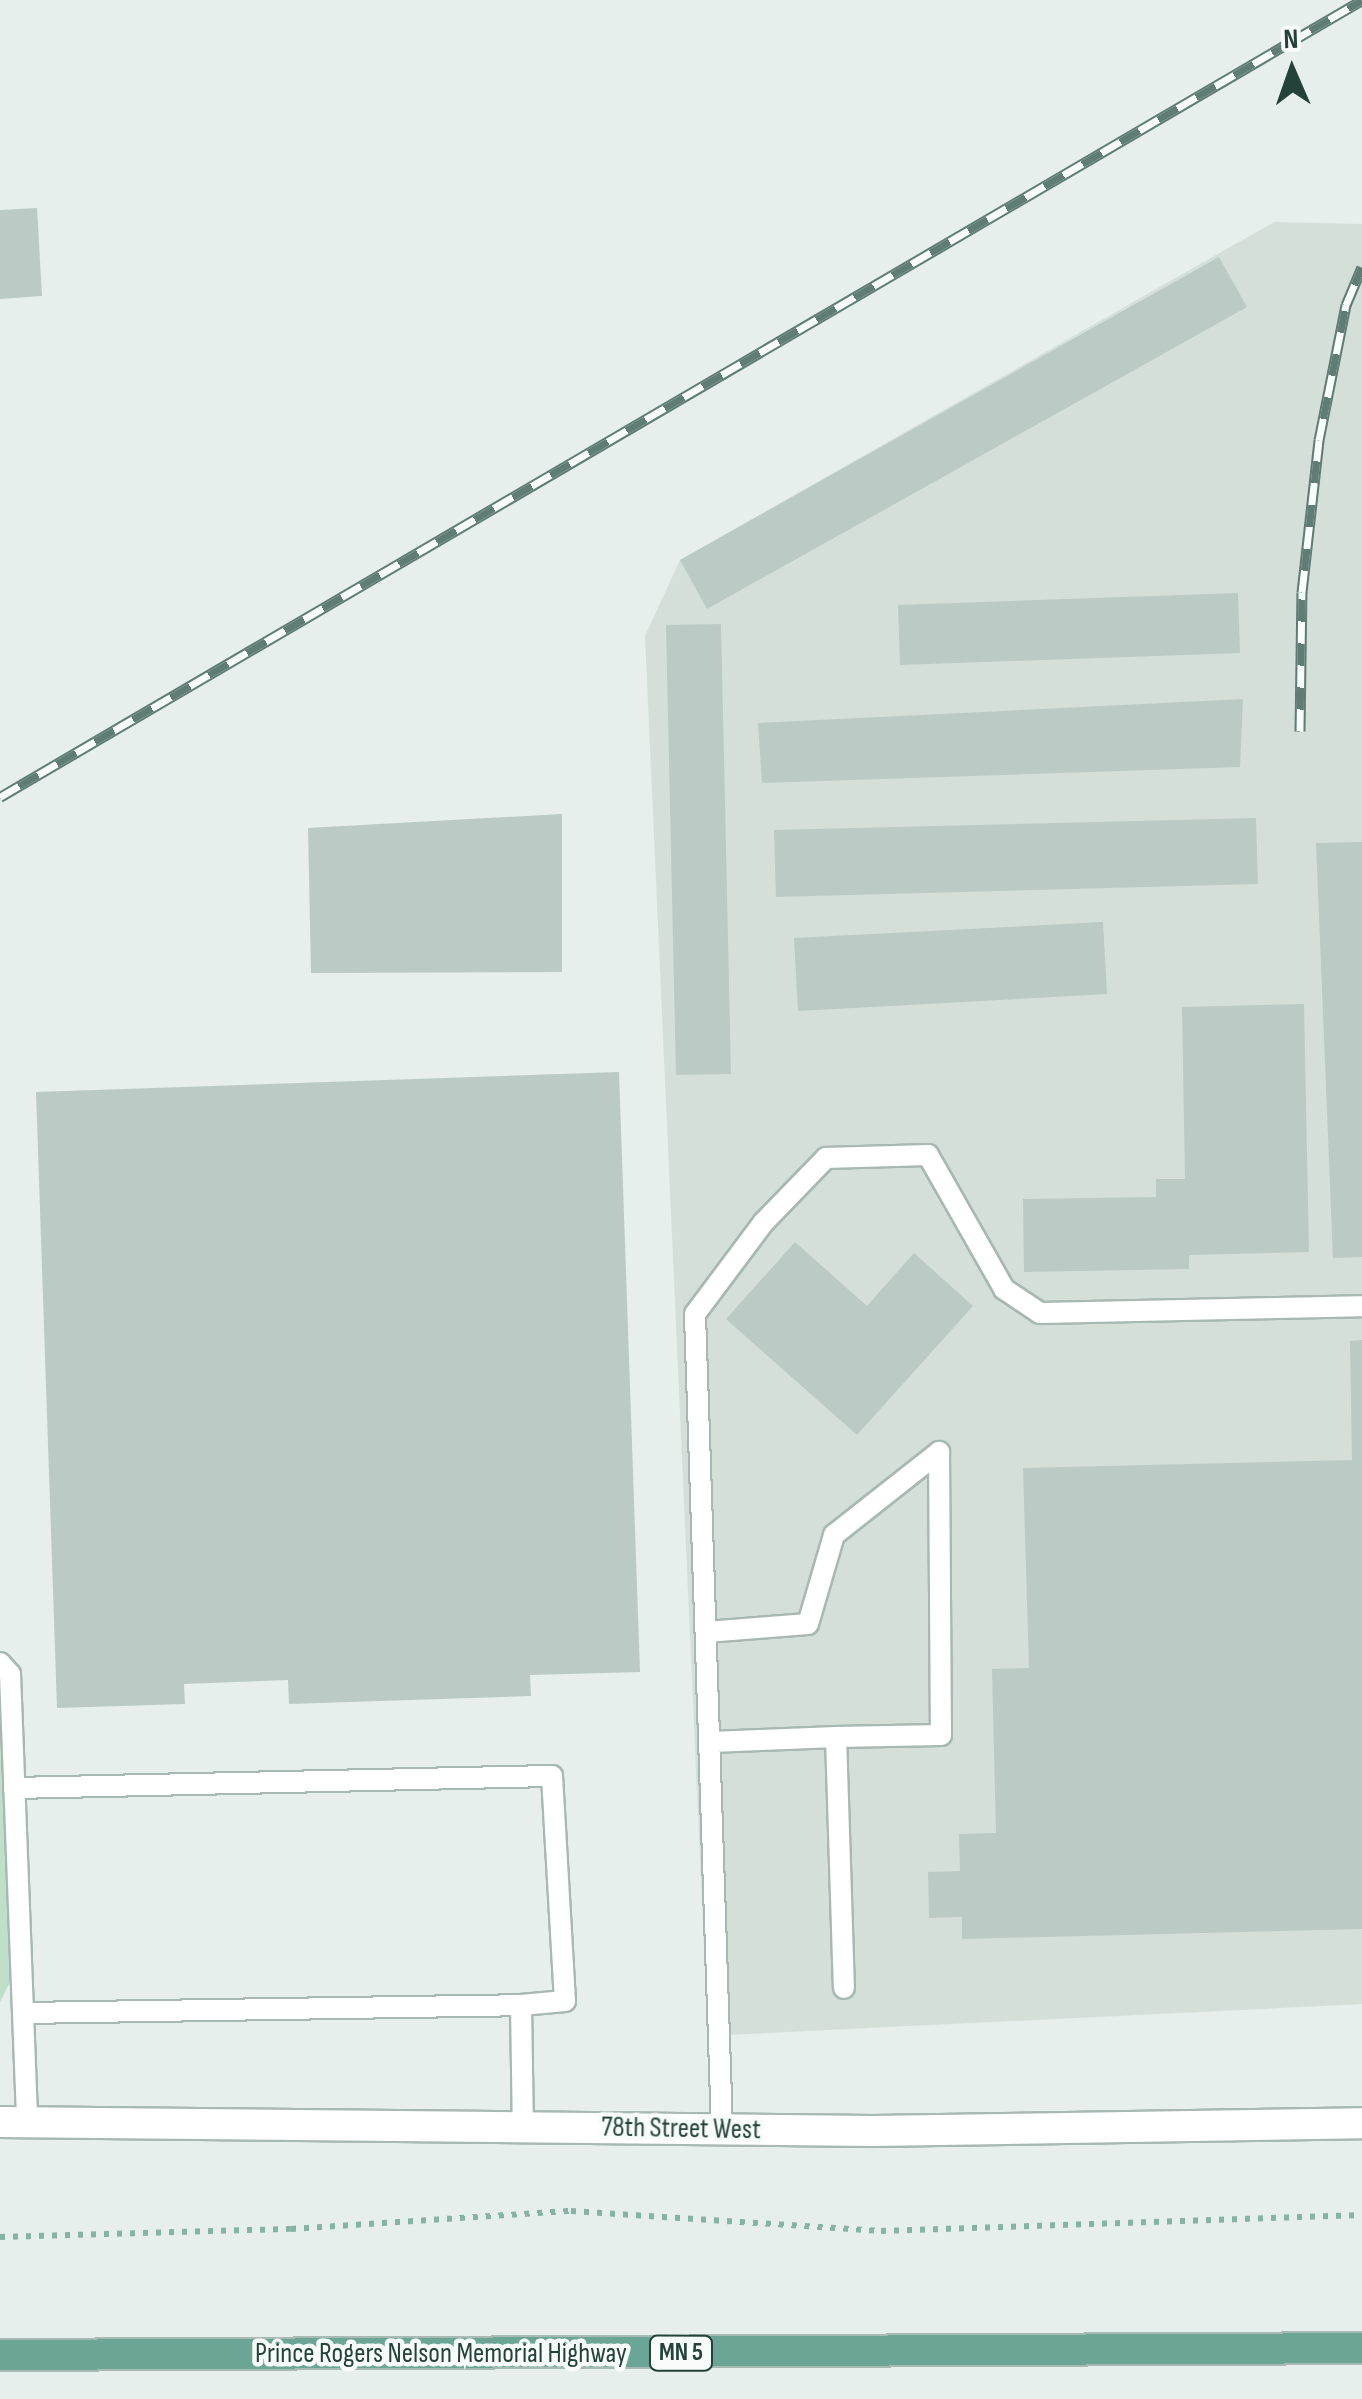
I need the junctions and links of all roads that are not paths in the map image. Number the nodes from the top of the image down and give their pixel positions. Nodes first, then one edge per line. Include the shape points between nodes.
1 (1362, 1306) edge
2 (706, 1632) junction
3 (0, 1663) edge
4 (836, 1737) junction
5 (711, 1742) junction
6 (14, 1788) junction
7 (844, 1988) dead end
8 (521, 2005) junction
9 (23, 2014) junction
10 (14, 2122) edge
11 (1362, 2123) edge
12 (524, 2126) junction
13 (722, 2129) junction
14 (1362, 2348) edge
15 (0, 2356) edge

1 - 2 lane via 1040,1313 1004,1289 928,1155 826,1158 763,1223 695,1314
2 - 4 lane via 808,1624 834,1535 938,1452 941,1735
2 - 5 lane
3 - 6 lane via 10,1674
4 - 5 lane
4 - 7 lane
5 - 13 lane
6 - 8 lane via 552,1776 564,2001
6 - 9 lane
8 - 9 lane
8 - 12 lane
9 - 10 lane
10 - 12 street, 78th Street West
11 - 13 street, 78th Street West
12 - 13 street, 78th Street West
14 - 15 main road, Prince Rogers Nelson Memorial Highway / MN 5

